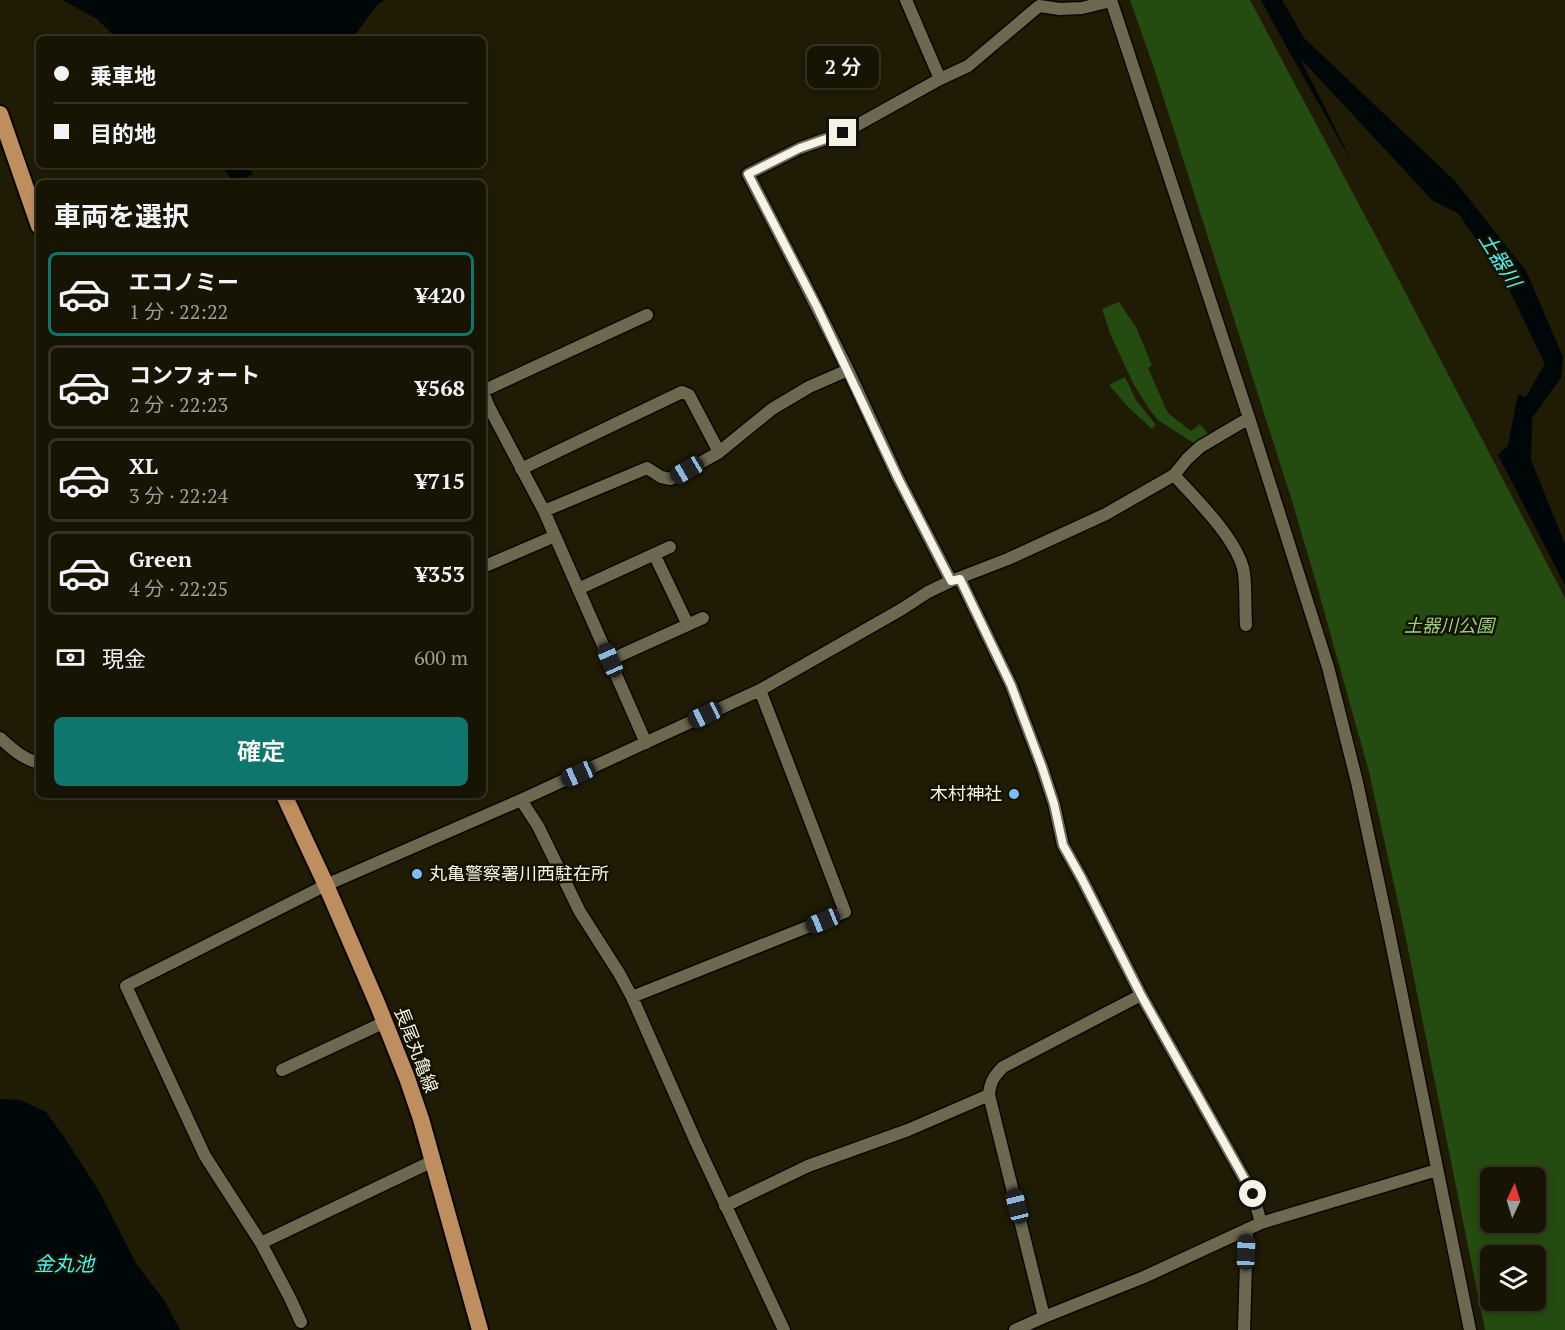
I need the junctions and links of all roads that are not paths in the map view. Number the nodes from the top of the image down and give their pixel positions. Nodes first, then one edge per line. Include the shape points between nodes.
1 (906, 0) edge
2 (1111, 0) edge
3 (940, 79) junction
4 (0, 114) edge
5 (36, 217) edge
6 (647, 315) dead end
7 (848, 370) junction
8 (486, 390) edge
9 (486, 399) edge
10 (1249, 418) junction
11 (719, 452) junction
12 (521, 469) junction
13 (1174, 475) junction
14 (544, 511) junction
15 (555, 536) junction
16 (670, 547) dead end
17 (654, 554) junction
18 (486, 566) edge
19 (956, 580) junction
20 (578, 589) junction
21 (704, 618) dead end
22 (688, 625) junction
23 (1246, 625) dead end
24 (610, 660) junction
25 (760, 690) junction
26 (2, 742) edge
27 (646, 742) junction
28 (36, 762) edge
29 (285, 798) edge
30 (521, 800) junction
31 (326, 885) junction
32 (1141, 995) junction
33 (632, 997) junction
34 (385, 1022) junction
35 (282, 1070) dead end
36 (989, 1095) junction
37 (433, 1161) junction
38 (1437, 1170) junction
39 (725, 1206) junction
40 (1261, 1223) junction
41 (1247, 1229) junction
42 (261, 1243) junction
43 (1044, 1317) junction
44 (301, 1322) dead end
45 (480, 1330) edge
46 (784, 1330) edge
47 (1015, 1330) edge
48 (1244, 1330) edge
49 (1470, 1330) edge

1 - 3 street
2 - 3 street via 1082,8 1039,6 968,66
2 - 10 street
3 - 7 street via 843,133 800,148 748,174
4 - 5 main road
6 - 8 street
7 - 11 street via 771,409
7 - 19 street via 898,478
9 - 12 street
10 - 13 street via 1200,447
10 - 38 street via 1328,668 1357,783
11 - 12 street via 689,395 682,392
11 - 14 street via 671,479 647,468
12 - 14 street
13 - 19 street via 1106,514
13 - 23 street via 1235,549 1244,572
14 - 15 street
15 - 18 street
15 - 20 street
16 - 17 street
17 - 20 street
17 - 22 street
19 - 25 street via 928,592
19 - 32 street via 1011,685 1042,767 1063,845
20 - 24 street
21 - 22 street
22 - 24 street
24 - 27 street
25 - 27 street
25 - 33 street via 845,912
26 - 28 street
27 - 30 street
29 - 31 main road, 長尾丸亀線
30 - 31 street
30 - 33 street via 580,912
31 - 34 main road, 長尾丸亀線
31 - 42 street via 126,986 205,1156
32 - 36 street via 1003,1067 990,1083
32 - 40 street via 1253,1194
33 - 39 street
34 - 35 street
34 - 37 main road, 長尾丸亀線
36 - 39 street via 908,1130 807,1166
36 - 43 street
37 - 42 street
37 - 45 main road, 長尾丸亀線
38 - 40 street
38 - 49 street
39 - 46 street
40 - 41 street
41 - 43 street via 1144,1277
41 - 48 street
42 - 44 street
43 - 47 street

